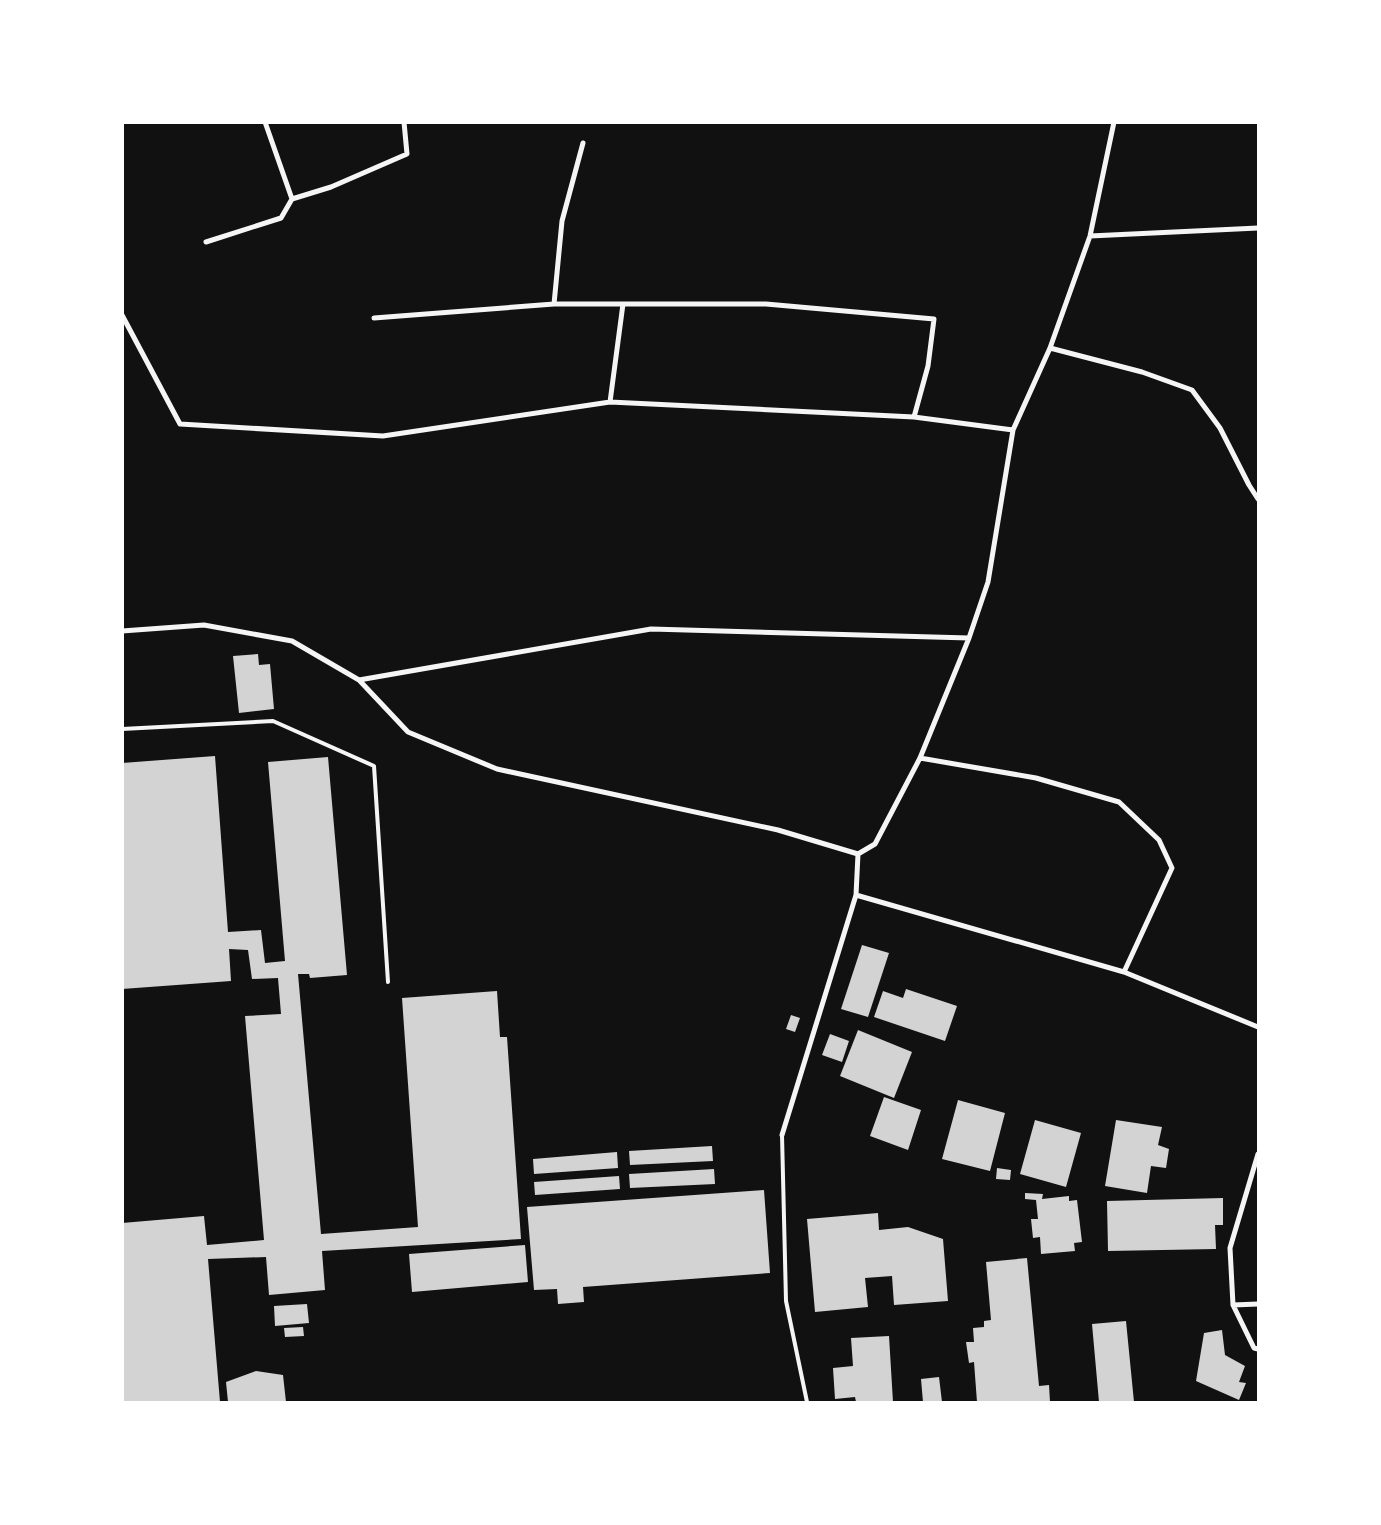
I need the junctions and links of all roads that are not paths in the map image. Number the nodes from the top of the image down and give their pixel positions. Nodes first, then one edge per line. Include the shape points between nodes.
1 (265, 122) edge
2 (404, 122) edge
3 (1114, 122) edge
4 (583, 143) dead end
5 (292, 199) junction
6 (1258, 228) edge
7 (1090, 236) junction
8 (206, 242) dead end
9 (554, 304) junction
10 (623, 304) junction
11 (122, 315) edge
12 (374, 318) dead end
13 (1050, 348) junction
14 (610, 402) junction
15 (914, 417) junction
16 (1014, 430) junction
17 (1258, 499) edge
18 (122, 631) edge
19 (969, 638) junction
20 (359, 680) junction
21 (122, 729) edge
22 (920, 758) junction
23 (858, 854) junction
24 (856, 895) junction
25 (1124, 972) junction
26 (388, 982) dead end
27 (1258, 1027) edge
28 (782, 1136) joint
29 (1258, 1154) edge
30 (1258, 1304) edge
31 (1233, 1305) junction
32 (1258, 1349) edge
33 (808, 1402) edge

1 - 5 street
2 - 5 street via 407,154 331,187
3 - 7 street
4 - 9 street via 562,222
5 - 8 street via 281,218
6 - 7 street
7 - 13 street
9 - 10 street
9 - 12 street
10 - 14 street
10 - 15 street via 766,304 934,319 928,366
11 - 14 street via 180,424 382,436
13 - 16 street
13 - 17 street via 1142,372 1192,390 1220,428
14 - 15 street
15 - 16 street
16 - 19 street via 988,582
18 - 20 street via 204,625 292,641
19 - 20 street via 650,629
19 - 22 street
20 - 23 street via 408,732 497,769 778,830
21 - 26 lane via 273,720 374,766
22 - 23 street via 875,844
22 - 25 street via 1036,778 1119,802 1159,840 1172,868
23 - 24 street
24 - 25 street
24 - 28 street
25 - 27 street
28 - 33 lane via 786,1301
29 - 31 street via 1230,1248
30 - 31 street
31 - 32 street via 1254,1348

